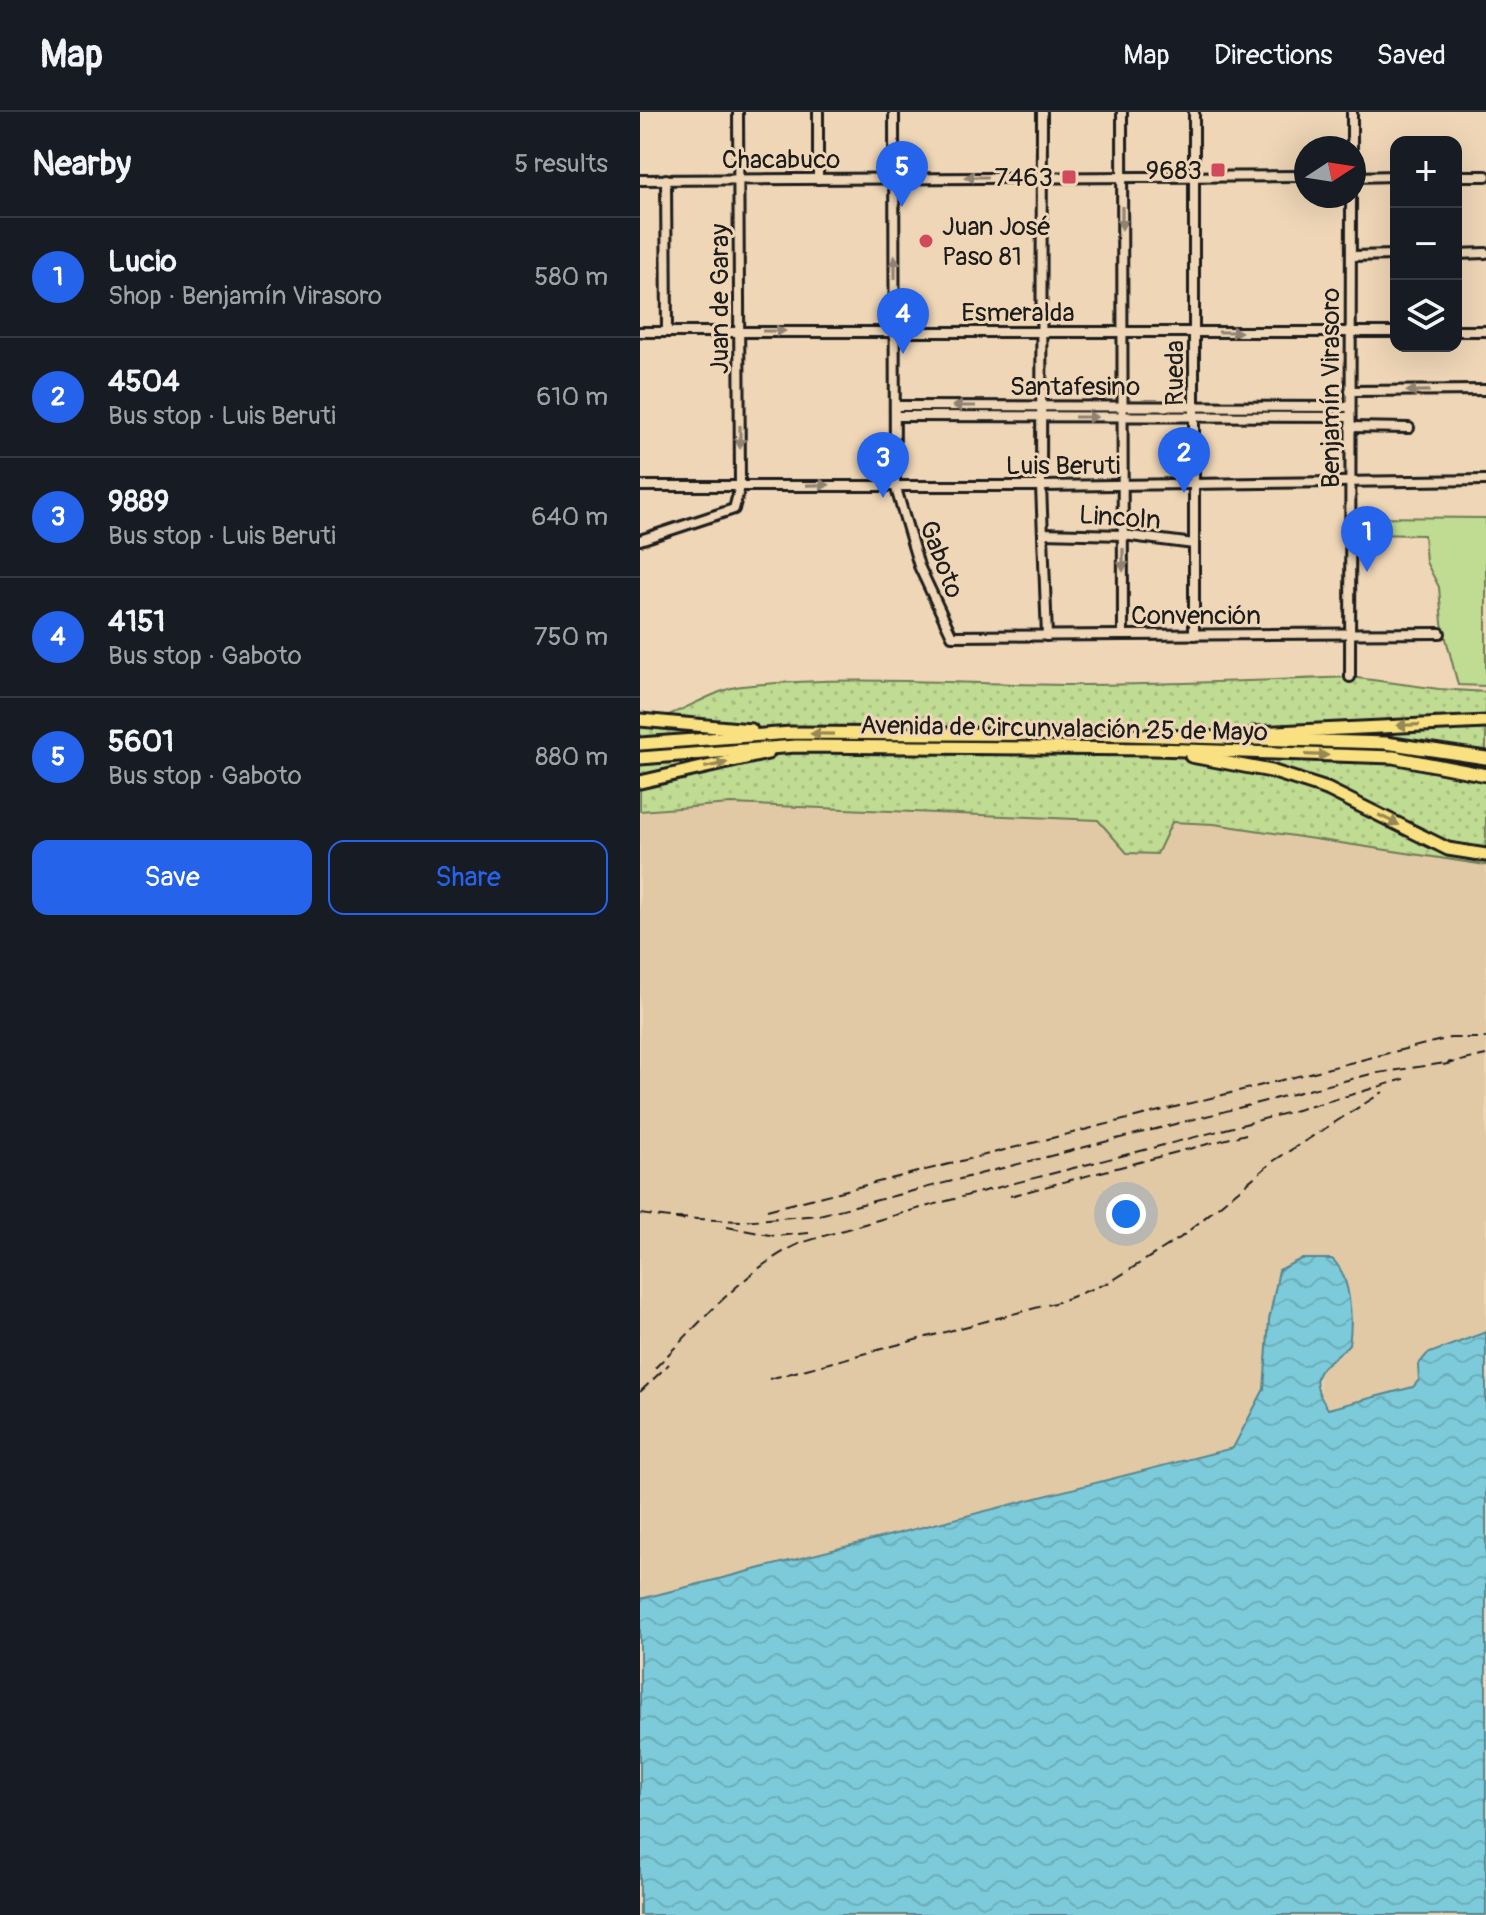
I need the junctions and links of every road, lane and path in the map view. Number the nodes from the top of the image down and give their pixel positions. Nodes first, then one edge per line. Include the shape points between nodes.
1 (738, 112) edge
2 (818, 112) edge
3 (894, 112) edge
4 (1042, 112) edge
5 (1122, 112) edge
6 (1194, 112) edge
7 (1352, 112) edge
8 (1352, 136) edge
9 (1122, 176) junction
10 (1194, 176) junction
11 (1294, 176) edge
12 (1390, 176) edge
13 (1462, 176) edge
14 (1486, 176) edge
15 (1042, 177) junction
16 (1366, 177) edge
17 (894, 178) junction
18 (666, 179) junction
19 (738, 179) junction
20 (818, 179) junction
21 (640, 180) edge
22 (1351, 208) edge
23 (1486, 253) edge
24 (1462, 254) edge
25 (1390, 255) edge
26 (1351, 256) junction
27 (739, 331) junction
28 (896, 331) junction
29 (1462, 331) edge
30 (1486, 331) edge
31 (640, 332) edge
32 (667, 332) junction
33 (1042, 332) junction
34 (1122, 332) junction
35 (1195, 332) junction
36 (1351, 332) junction
37 (1390, 332) edge
38 (1486, 390) edge
39 (1350, 391) junction
40 (896, 406) junction
41 (1042, 406) junction
42 (1123, 406) junction
43 (1194, 406) junction
44 (896, 416) junction
45 (1042, 417) junction
46 (1122, 417) junction
47 (1194, 417) junction
48 (1350, 417) junction
49 (1409, 428) dead end
50 (1486, 480) edge
51 (1350, 483) junction
52 (1194, 484) junction
53 (895, 485) junction
54 (1123, 485) junction
55 (640, 486) edge
56 (740, 486) junction
57 (1041, 486) junction
58 (1043, 533) junction
59 (1123, 535) junction
60 (640, 540) edge
61 (1194, 544) junction
62 (1440, 633) dead end
63 (1350, 634) junction
64 (1123, 635) junction
65 (1194, 635) junction
66 (952, 636) joint
67 (1047, 636) junction
68 (1350, 677) dead end
69 (640, 720) edge
70 (1486, 722) edge
71 (791, 733) junction
72 (1181, 737) junction
73 (640, 744) edge
74 (796, 746) junction
75 (1155, 749) junction
76 (640, 758) edge
77 (1486, 758) edge
78 (1486, 775) edge
79 (640, 782) edge
80 (1486, 855) edge

1 - 19 street, Juan de Garay
2 - 20 street
3 - 17 street, Gaboto
4 - 15 street
5 - 9 street
6 - 10 street, Rueda
7 - 8 street
9 - 10 street, Chacabuco
9 - 15 street, Chacabuco
9 -> 34 street
10 - 11 street, Chacabuco
10 - 35 street, Rueda
12 - 16 street
13 - 14 street
15 -> 17 street, Chacabuco
15 - 33 street
17 - 20 street, Chacabuco
28 -> 17 street, Gaboto
18 - 19 street, Chacabuco
18 - 21 street, Chacabuco
18 - 32 street
19 - 20 street, Chacabuco
19 - 27 street, Juan de Garay
22 - 26 street, Benjamín Virasoro
23 - 24 street
25 - 26 street
26 - 36 street, Benjamín Virasoro
27 -> 28 street, Esmeralda
27 - 32 street, Esmeralda
27 -> 56 street, Juan de Garay
28 - 33 street, Esmeralda
28 - 40 street, Gaboto
29 - 30 street
31 - 32 street, Esmeralda
33 - 34 street, Esmeralda
33 - 41 street
34 - 35 street, Esmeralda
34 - 42 street
35 -> 36 street, Esmeralda
35 - 43 street, Rueda
36 - 37 street, Esmeralda
36 - 39 street, Benjamín Virasoro
38 -> 39 street
39 - 48 street, Benjamín Virasoro
41 -> 40 street, Santafesino
40 - 44 street, Gaboto
41 - 42 street, Santafesino
41 - 45 street
42 - 43 street, Santafesino
42 - 46 street
43 - 47 street, Rueda
43 - 48 street, Santafesino
44 - 45 street, Santafesino
44 - 53 street, Gaboto
45 -> 46 street, Santafesino
45 - 57 street
46 - 47 street, Santafesino
46 - 54 street
47 - 48 street, Santafesino
47 - 52 street, Rueda
48 - 49 street, Santafesino
48 - 51 street, Benjamín Virasoro
50 - 51 street, Luis Beruti
51 - 52 street, Luis Beruti
51 - 63 street, Benjamín Virasoro
52 - 54 street, Luis Beruti
52 - 61 street, Rueda
56 -> 53 street, Luis Beruti
53 - 57 street, Luis Beruti
53 - 66 street, Gaboto via 919,566
54 - 57 street, Luis Beruti
54 - 59 street
55 - 56 street, Luis Beruti
56 - 60 street via 734,509
57 - 58 street
58 - 59 street, Lincoln
58 - 67 street
59 - 61 street, Lincoln
59 -> 64 street
61 - 65 street, Rueda
62 - 63 street, Convención
63 - 65 street, Convención
63 - 68 street, Benjamín Virasoro
64 - 65 street, Convención
64 - 67 street, Convención
66 - 67 street, Convención
69 - 71 highway
70 -> 72 highway
72 -> 71 highway, Avenida de Circunvalación 25 de Mayo
71 - 73 highway, Avenida de Circunvalación 25 de Mayo
72 - 77 highway, Avenida de Circunvalación 25 de Mayo via 1386,743
74 - 75 highway, Avenida de Circunvalación 25 de Mayo
74 - 76 highway, Avenida de Circunvalación 25 de Mayo
79 -> 74 highway
75 -> 78 highway, Avenida de Circunvalación 25 de Mayo via 1393,757
75 -> 80 highway via 1313,784 1448,849

